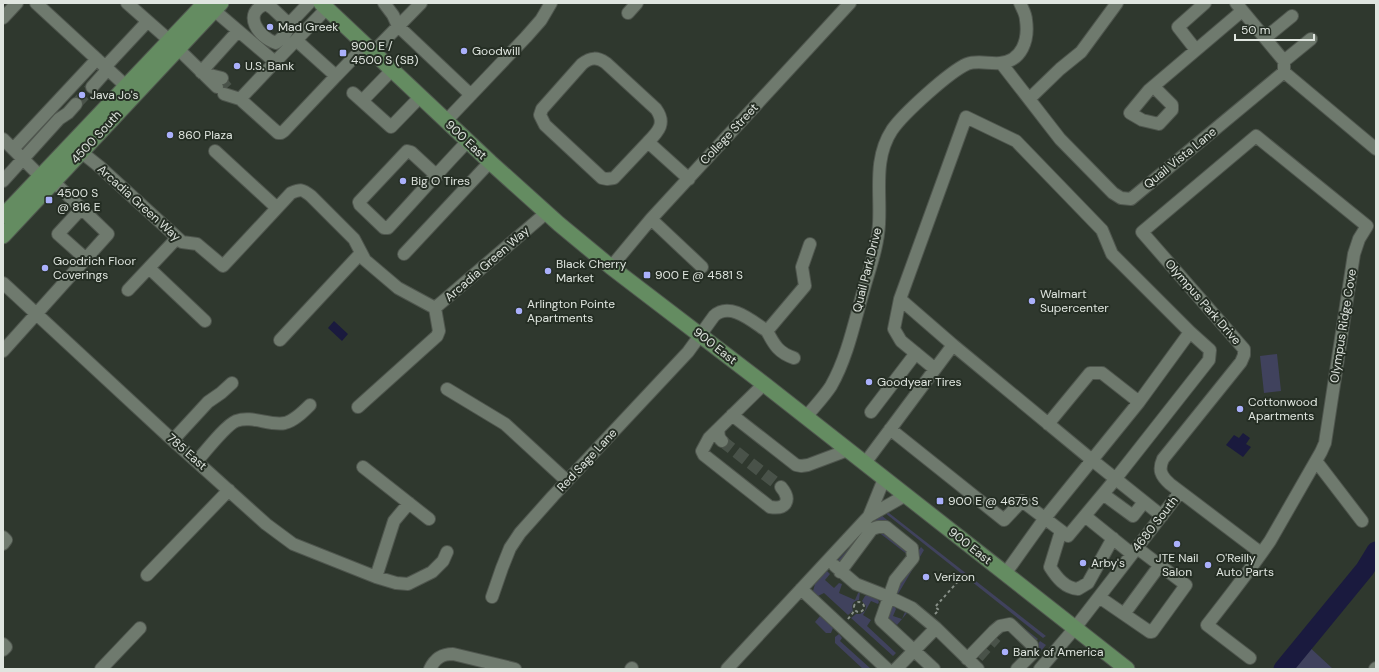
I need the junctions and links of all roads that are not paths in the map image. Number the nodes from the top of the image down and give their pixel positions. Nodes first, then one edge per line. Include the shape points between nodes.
1 (17, 3) edge
2 (36, 3) edge
3 (127, 3) edge
4 (309, 3) edge
5 (384, 3) edge
6 (421, 3) edge
7 (551, 3) edge
8 (637, 3) edge
9 (850, 3) edge
10 (1020, 3) edge
11 (1117, 3) edge
12 (1205, 3) edge
13 (212, 5) edge
14 (324, 6) edge
15 (140, 7) edge
16 (1239, 7) edge
17 (628, 13) dead end
18 (1292, 16) dead end
19 (3, 18) edge
20 (147, 22) junction
21 (288, 24) dead end
22 (398, 26) junction
23 (238, 31) junction
24 (1265, 38) junction
25 (1311, 39) dead end
26 (296, 40) junction
27 (174, 45) junction
28 (370, 49) junction
29 (1196, 50) junction
30 (96, 59) junction
31 (275, 62) junction
32 (1001, 63) junction
33 (1284, 66) junction
34 (107, 68) junction
35 (392, 70) junction
36 (201, 72) junction
37 (336, 76) junction
38 (126, 86) junction
39 (92, 87) tunnel mouth
40 (1154, 87) dead end
41 (225, 90) junction
42 (353, 93) dead end
43 (471, 94) junction
44 (421, 96) junction
45 (1029, 100) junction
46 (362, 101) junction
47 (76, 104) tunnel mouth
48 (446, 120) junction
49 (1256, 136) joint
50 (3, 139) edge
51 (468, 141) junction
52 (648, 142) junction
53 (76, 148) junction
54 (13, 149) junction
55 (1376, 149) edge
56 (215, 152) dead end
57 (23, 158) junction
58 (490, 162) junction
59 (437, 176) junction
60 (689, 178) junction
61 (47, 179) junction
62 (3, 181) edge
63 (82, 208) junction
64 (277, 208) junction
65 (546, 213) junction
66 (3, 216) edge
67 (651, 219) junction
68 (3, 236) edge
69 (177, 238) junction
70 (810, 244) dead end
71 (361, 252) junction
72 (404, 254) dead end
73 (86, 260) junction
74 (611, 267) junction
75 (702, 267) dead end
76 (149, 268) junction
77 (3, 282) edge
78 (128, 290) dead end
79 (900, 299) junction
80 (435, 308) junction
81 (37, 314) junction
82 (205, 321) dead end
83 (767, 331) junction
84 (1190, 332) junction
85 (700, 334) junction
86 (280, 340) dead end
87 (953, 345) junction
88 (3, 351) edge
89 (916, 354) junction
90 (794, 358) dead end
91 (934, 369) junction
92 (232, 383) dead end
93 (764, 384) junction
94 (447, 389) dead end
95 (1139, 402) junction
96 (310, 405) dead end
97 (358, 407) dead end
98 (871, 412) dead end
99 (732, 415) junction
100 (806, 417) junction
101 (1048, 424) junction
102 (719, 428) junction
103 (890, 429) junction
104 (173, 440) junction
105 (722, 442) tunnel mouth
106 (848, 450) junction
107 (1092, 460) junction
108 (197, 461) junction
109 (1316, 461) junction
110 (865, 463) junction
111 (363, 467) dead end
112 (884, 479) junction
113 (1116, 479) junction
114 (567, 481) junction
115 (781, 487) tunnel mouth
116 (229, 490) junction
117 (1180, 492) junction
118 (1104, 494) junction
119 (906, 495) junction
120 (1144, 502) junction
121 (409, 503) junction
122 (869, 516) junction
123 (1085, 516) junction
124 (1162, 516) junction
125 (1045, 518) junction
126 (429, 519) dead end
127 (1362, 521) dead end
128 (1061, 531) junction
129 (3, 537) edge
130 (1113, 538) junction
131 (3, 544) edge
132 (1135, 550) junction
133 (447, 552) dead end
134 (1261, 553) junction
135 (828, 560) junction
136 (1160, 565) junction
137 (840, 572) junction
138 (1006, 574) junction
139 (147, 575) dead end
140 (376, 577) junction
141 (801, 588) junction
142 (492, 597) dead end
143 (889, 597) junction
144 (1099, 597) junction
145 (1124, 614) junction
146 (140, 628) dead end
147 (936, 628) junction
148 (1075, 628) junction
149 (3, 644) edge
150 (3, 650) edge
151 (914, 650) junction
152 (1250, 658) dead end
153 (973, 661) edge
154 (101, 669) edge
155 (430, 669) edge
156 (515, 669) edge
157 (727, 669) edge
158 (887, 669) edge
159 (896, 669) edge
160 (934, 669) edge
161 (1018, 669) edge
162 (1040, 669) edge
163 (1127, 669) edge

1 - 19 street
2 - 30 street
3 - 15 street
4 - 21 street
5 - 22 street via 394,15
6 - 22 street
7 - 43 street via 541,20
8 - 17 street
9 - 60 street, College Street
10 - 32 street, Quail Park Drive via 1026,18 1026,42 1015,58
11 - 45 street via 1081,52
12 - 29 street via 1178,27
13 - 23 street
13 - 27 main road, 4500 South
14 - 26 street
14 - 28 main road, 900 East
15 - 20 street
16 - 24 street
16 - 29 street
18 - 24 street
20 - 27 street
20 - 34 street
22 - 28 street
22 - 43 street
23 - 31 street
23 - 36 street
24 - 33 street
25 - 33 street
26 - 31 street
26 - 37 street
27 - 36 street
27 - 38 main road, 4500 South
27 - 53 main road, 4500 South
28 - 35 main road, 900 East
28 - 37 street
29 - 40 street
30 - 34 street
30 - 54 street
31 - 41 street
32 - 45 street, Quail Vista Lane
32 - 100 street, Quail Park Drive via 974,62 962,67 930,92 892,131 878,172 879,225 876,247 844,357 830,387
33 - 45 street, Quail Vista Lane via 1131,198 1121,198 1114,193 1060,139
33 - 55 street
34 - 38 street
34 - 39 street
35 - 44 main road, 900 East
35 - 46 street
36 - 41 street
37 - 41 street via 281,133 275,131
38 - 53 main road, 4500 South
42 - 46 street
43 - 48 street
44 - 46 street via 391,127
44 - 48 main road, 900 East
47 - 57 street
48 - 51 main road, 900 East
49 - 109 street, Olympus Ridge Cove via 1367,226 1354,254 1325,443
49 - 117 street, Olympus Park Drive via 1142,232 1244,349 1241,362 1163,459 1160,473
50 - 54 street
51 - 58 main road, 900 East
51 - 59 street
52 - 52 street via 614,178 602,178 545,125 540,115 545,105 582,64 594,58 606,63 661,116 658,132
52 - 60 street
53 - 61 main road, 4500 South
53 - 69 street, Arcadia Green Way
54 - 57 street
56 - 64 street
57 - 61 street
57 - 62 street
58 - 65 main road, 900 East
58 - 72 street
59 - 59 street via 388,228 384,228 360,205 359,202 407,151
60 - 67 street, College Street
61 - 63 street
61 - 66 main road, 4500 South
61 - 68 main road, 4500 South
63 - 73 street via 108,234
63 - 73 street via 58,234
64 - 69 street, Arcadia Green Way via 223,266 197,244 182,242
64 - 71 street, Arcadia Green Way via 291,193 305,191 354,239
65 - 74 main road, 900 East
65 - 80 street, Arcadia Green Way
67 - 74 street, College Street
67 - 75 street
69 - 76 street
70 - 83 street via 802,267 805,286
71 - 80 street, Arcadia Green Way via 366,260 398,288
71 - 86 street
73 - 81 street
74 - 85 main road, 900 East
76 - 78 street
76 - 82 street
77 - 81 street, 785 East
79 - 84 street via 966,118 1016,141 1102,230 1112,254
79 - 87 street
79 - 89 street via 894,330 901,341
80 - 97 street via 439,331 437,336
81 - 88 street
81 - 104 street, 785 East
83 - 85 street, Red Sage Lane via 734,311 723,311 714,316
83 - 90 street via 782,353
84 - 95 street
84 - 113 street via 1210,350 1209,360
85 - 93 main road, 900 East
85 - 114 street, Red Sage Lane via 688,352
87 - 91 street
87 - 101 street
89 - 91 street
89 - 98 street
91 - 103 street
92 - 104 street via 208,402
93 - 99 street
93 - 100 main road, 900 East
94 - 114 street via 505,424
95 - 101 street via 1102,373 1090,373
95 - 107 street
96 - 108 street via 293,420 284,423 252,419 235,421 216,438
99 - 102 street
99 - 106 street via 796,465 808,465
100 - 106 main road, 900 East
101 - 107 street
102 - 105 street via 718,434
102 - 115 street via 704,445 704,456 770,507 780,507 787,501
103 - 110 street
103 - 125 street via 1004,520 1022,502
104 - 108 street, 785 East
106 - 110 main road, 900 East
107 - 113 street
107 - 125 street
108 - 116 street, 785 East
109 - 127 street
109 - 134 street, Olympus Ridge Cove
110 - 112 main road, 900 East
111 - 121 street
112 - 119 main road, 900 East
112 - 122 street
113 - 118 street
113 - 120 street
114 - 142 street, Red Sage Lane via 513,543
116 - 139 street
116 - 140 street, 785 East via 266,524 293,544
117 - 124 street, 4680 South
117 - 134 street
118 - 120 street via 1133,516
118 - 123 street
119 - 122 street
119 - 138 main road, 900 East
120 - 124 street
121 - 126 street
121 - 140 street via 394,521
122 - 135 street
123 - 128 street via 1068,536
123 - 130 street
124 - 132 street, 4680 South
125 - 128 street
125 - 138 street
128 - 130 street via 1050,567 1060,580 1072,589 1078,590 1088,583
129 - 131 street via 6,540
130 - 132 street
132 - 136 street
132 - 144 street, 4680 South
133 - 140 street, 785 East via 439,566 430,574 408,584 396,584
134 - 152 street, Olympus Ridge Cove via 1207,625
135 - 137 street
135 - 141 street
136 - 145 street
136 - 145 street via 1186,586 1152,632
137 - 143 street via 856,584
137 - 143 street via 872,529 886,527 912,548 913,558 895,580
138 - 148 main road, 900 East
141 - 157 street
141 - 158 street
143 - 147 street via 912,608
143 - 151 street via 881,620
144 - 145 street
144 - 148 street, 4680 South
146 - 154 street
147 - 151 street
147 - 153 street
148 - 162 street, 4680 South
148 - 163 main road, 900 East
149 - 150 street via 6,647
151 - 159 street
151 - 160 street
153 - 161 street via 1000,626 1010,624 1032,645 1032,654
155 - 156 street via 434,660 447,654

